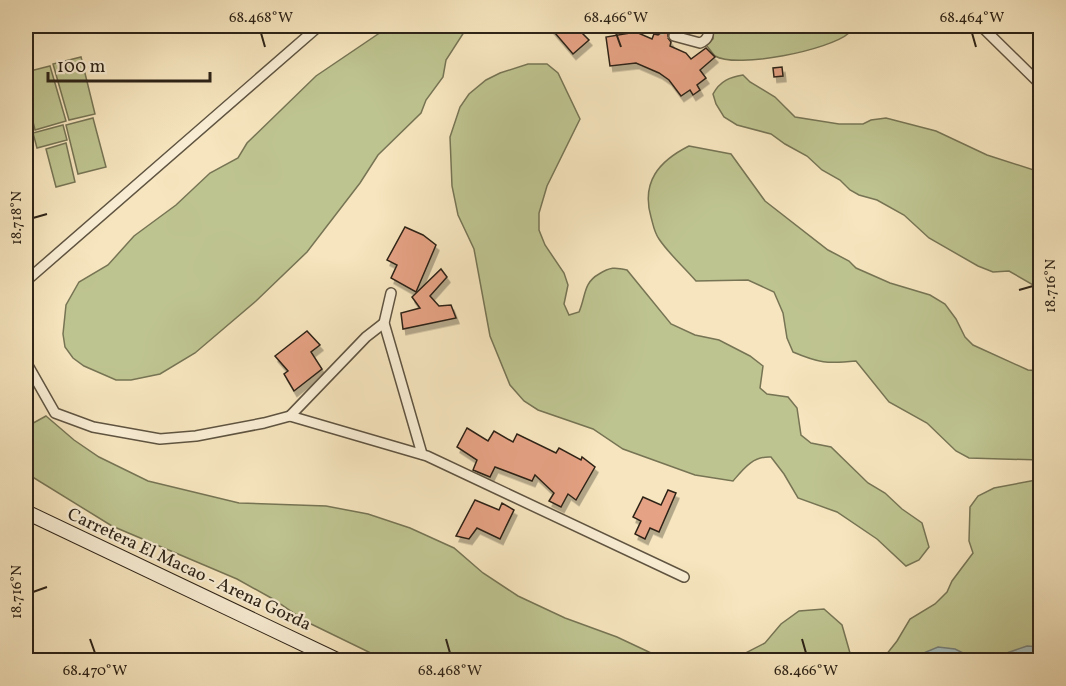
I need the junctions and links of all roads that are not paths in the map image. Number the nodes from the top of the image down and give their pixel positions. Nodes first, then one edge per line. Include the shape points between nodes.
1 (319, 26) edge
2 (707, 26) edge
3 (981, 26) edge
4 (674, 36) tunnel mouth
5 (1041, 84) edge
6 (26, 281) edge
7 (391, 293) dead end
8 (384, 323) junction
9 (26, 362) edge
10 (290, 416) junction
11 (422, 454) junction
12 (26, 512) edge
13 (684, 577) dead end
14 (337, 660) edge

1 - 6 street
2 - 4 street via 709,34 700,43
3 - 5 street
7 - 8 street
8 - 10 street
8 - 11 street
9 - 10 street via 55,413 93,428 160,439 196,436
10 - 11 street
11 - 13 street
12 - 14 street, Carretera El Macao - Arena Gorda

